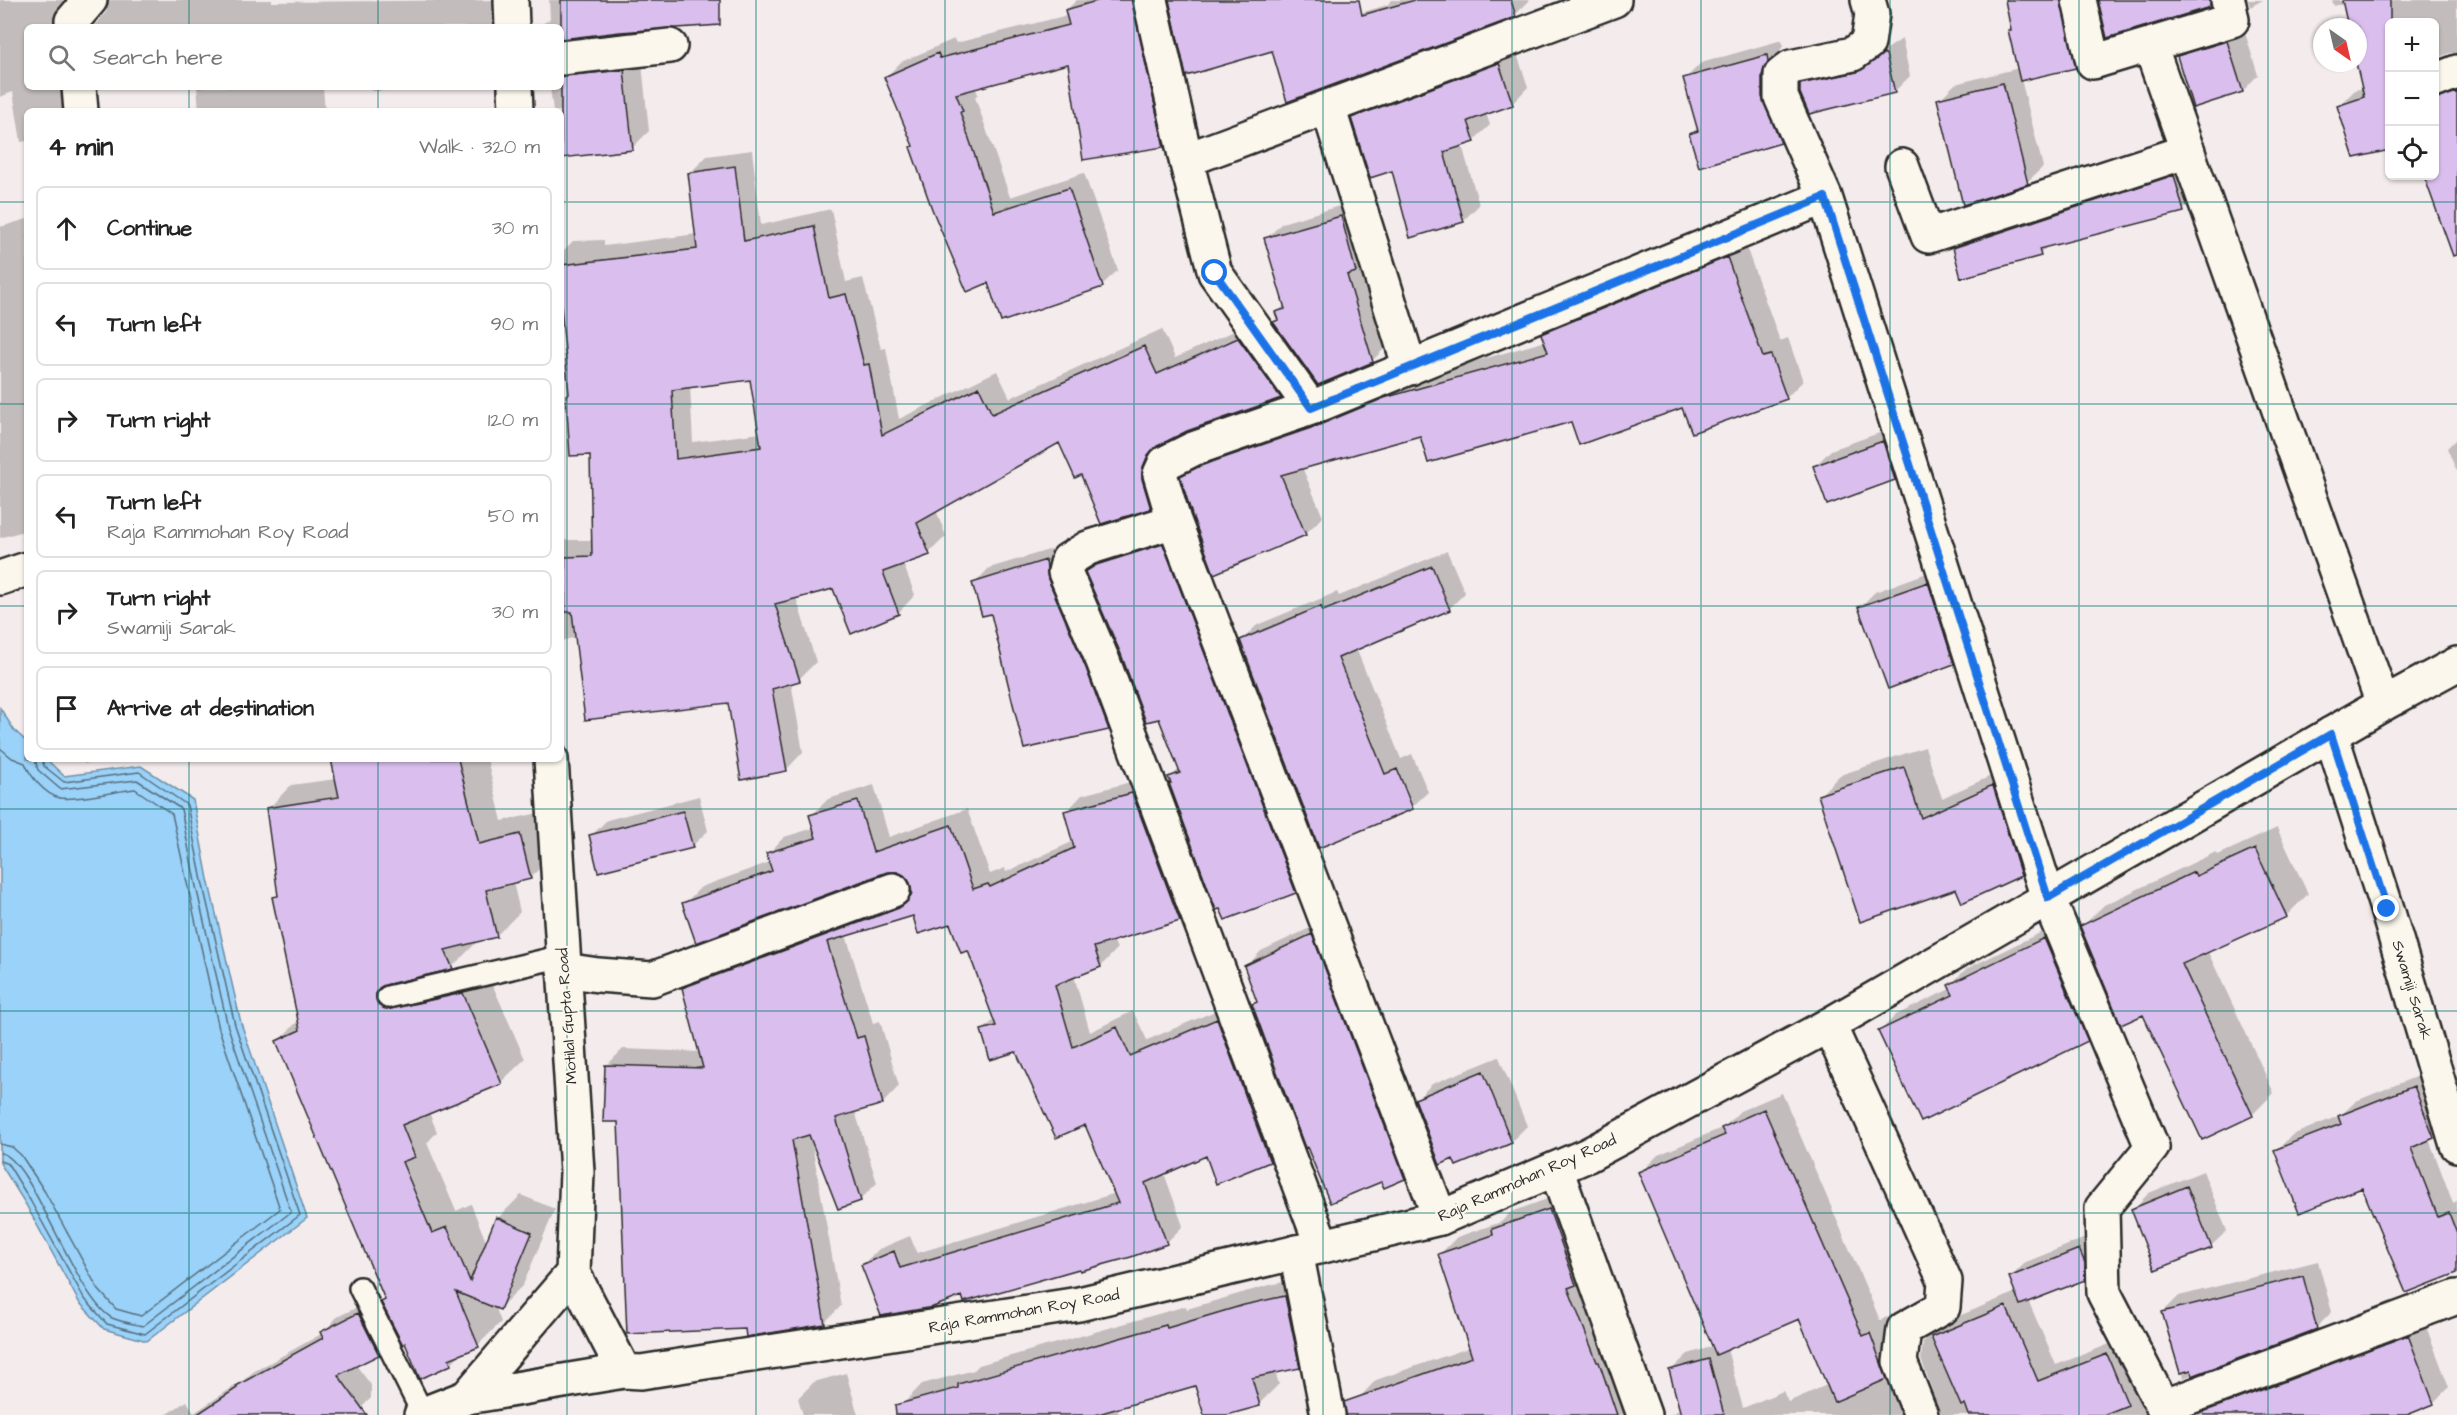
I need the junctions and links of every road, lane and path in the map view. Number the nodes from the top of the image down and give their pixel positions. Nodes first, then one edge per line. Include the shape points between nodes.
1 (90, 0) edge
2 (511, 0) edge
3 (1150, 0) edge
4 (1614, 0) edge
5 (1868, 0) edge
6 (2079, 0) edge
7 (2228, 0) edge
8 (72, 24) edge
9 (512, 24) edge
10 (2150, 45) junction
11 (670, 46) dead end
12 (564, 58) edge
13 (2457, 72) edge
14 (2439, 79) edge
15 (79, 90) edge
16 (515, 90) edge
17 (1328, 107) junction
18 (81, 108) edge
19 (516, 108) edge
20 (2188, 151) junction
21 (1186, 160) junction
22 (1902, 166) dead end
23 (1825, 197) junction
24 (1410, 368) junction
25 (1311, 408) junction
26 (1174, 521) junction
27 (2457, 664) edge
28 (2383, 704) junction
29 (2331, 734) junction
30 (551, 762) edge
31 (893, 890) dead end
32 (2048, 898) junction
33 (564, 963) junction
34 (388, 997) dead end
35 (1829, 1025) junction
36 (2457, 1145) edge
37 (1556, 1169) junction
38 (1440, 1218) junction
39 (1309, 1249) junction
40 (573, 1273) junction
41 (360, 1288) dead end
42 (2457, 1297) edge
43 (624, 1371) junction
44 (467, 1397) junction
45 (422, 1415) edge
46 (1328, 1415) edge
47 (1644, 1415) edge
48 (1921, 1415) edge

1 - 8 street
2 - 9 street
3 - 21 street
4 - 17 street
5 - 23 street via 1872,14 1868,43 1853,54 1791,67 1781,75 1781,97
6 - 10 street via 2093,62
7 - 10 street via 2232,20
10 - 20 street
11 - 12 street
13 - 14 street
15 - 18 street
16 - 19 street
17 - 21 street
17 - 24 street
20 - 22 street via 1928,236
20 - 28 street
21 - 25 street via 1215,273
23 - 24 street
23 - 32 street
24 - 25 street
25 - 26 street via 1193,449 1165,463 1160,474
26 - 38 street
26 - 39 street via 1088,548 1068,560 1065,572 1107,672
27 - 28 street, Raja Rammohan Roy Road
28 - 29 street, Raja Rammohan Roy Road
29 - 32 street, Raja Rammohan Roy Road
29 - 36 street, Swamiji Sarak
30 - 33 street, Motilal Gupta Road
31 - 33 street via 652,979 598,975
32 - 35 street, Raja Rammohan Roy Road
32 - 42 street via 2152,1147 2102,1208 2104,1293 2163,1407
33 - 34 lane
33 - 40 street, Motilal Gupta Road via 577,1172
35 - 37 street, Raja Rammohan Roy Road
35 - 48 street via 1945,1281 1943,1307 1904,1329 1900,1362
37 - 38 street, Raja Rammohan Roy Road
37 - 47 street
38 - 39 street, Raja Rammohan Roy Road
39 - 43 street, Raja Rammohan Roy Road via 1079,1304 641,1372
39 - 46 street
40 - 43 street, Motilal Gupta Road
40 - 44 street
41 - 45 lane
43 - 44 street, Raja Rammohan Roy Road
44 - 45 street, Raja Rammohan Roy Road

